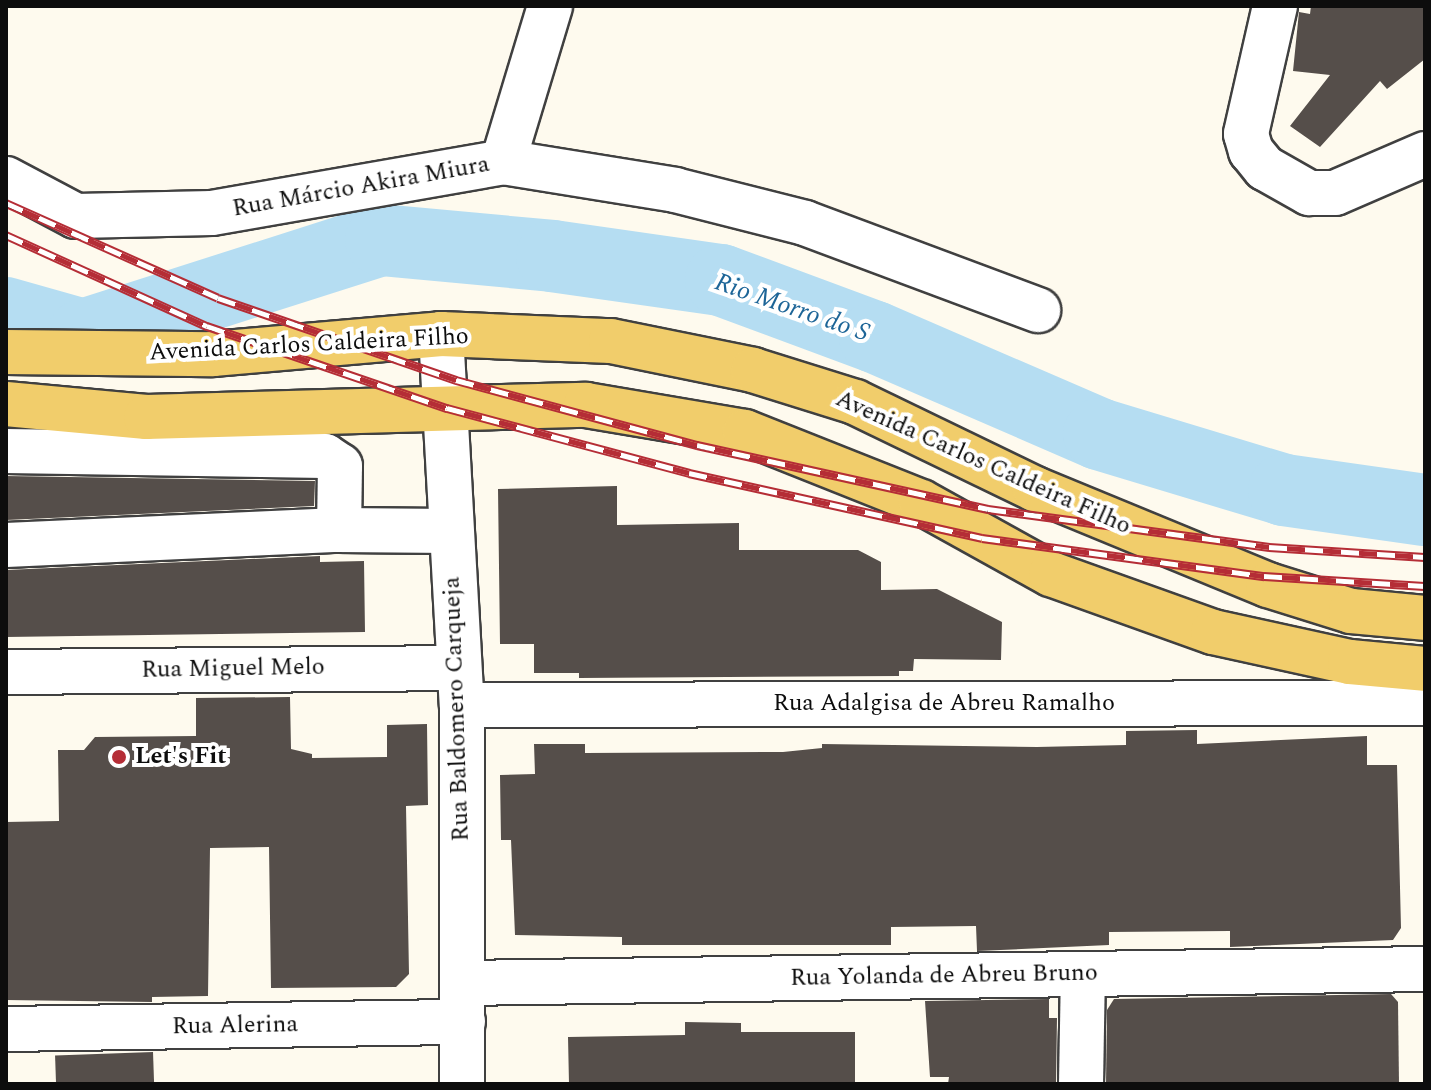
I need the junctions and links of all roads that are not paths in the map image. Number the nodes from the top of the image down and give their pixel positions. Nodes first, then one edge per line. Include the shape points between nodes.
1 (550, 6) edge
2 (1275, 6) edge
3 (1425, 154) edge
4 (503, 162) junction
5 (6, 179) edge
6 (1038, 310) dead end
7 (441, 334) junction
8 (6, 352) edge
9 (6, 404) edge
10 (443, 406) junction
11 (6, 451) edge
12 (339, 530) junction
13 (451, 531) junction
14 (6, 545) edge
15 (1425, 618) edge
16 (1425, 669) edge
17 (6, 672) edge
18 (461, 686) junction
19 (1425, 703) edge
20 (1425, 969) edge
21 (1083, 974) junction
22 (463, 1003) junction
23 (6, 1029) edge
24 (462, 1084) edge
25 (1081, 1084) edge

1 - 4 street
2 - 3 street via 1246,134 1265,168 1309,193 1335,193
4 - 5 street, Rua Márcio Akira Miura via 212,213 76,216
4 - 6 street, Rua Márcio Akira Miura via 675,190 805,223
7 - 8 main road, Avenida Carlos Caldeira Filho via 213,354
7 - 10 street, Rua Baldomero Carqueja
7 - 15 main road, Avenida Carlos Caldeira Filho via 611,341 753,370 855,402 1035,489 1268,585 1351,611
9 - 10 main road via 146,417
10 - 13 street, Rua Baldomero Carqueja
10 - 16 main road via 586,405 745,432 921,502 1051,574 1213,632 1350,662
11 - 12 street via 325,456 340,466
12 - 13 street
12 - 14 street
13 - 18 street, Rua Baldomero Carqueja
17 - 18 street, Rua Miguel Melo
18 - 19 street, Rua Adalgisa de Abreu Ramalho
18 - 22 street, Rua Baldomero Carqueja
20 - 21 street, Rua Yolanda de Abreu Bruno
21 - 22 street, Rua Yolanda de Abreu Bruno
21 - 25 street
22 - 23 street, Rua Alerina
22 - 24 street, Rua Baldomero Carqueja

